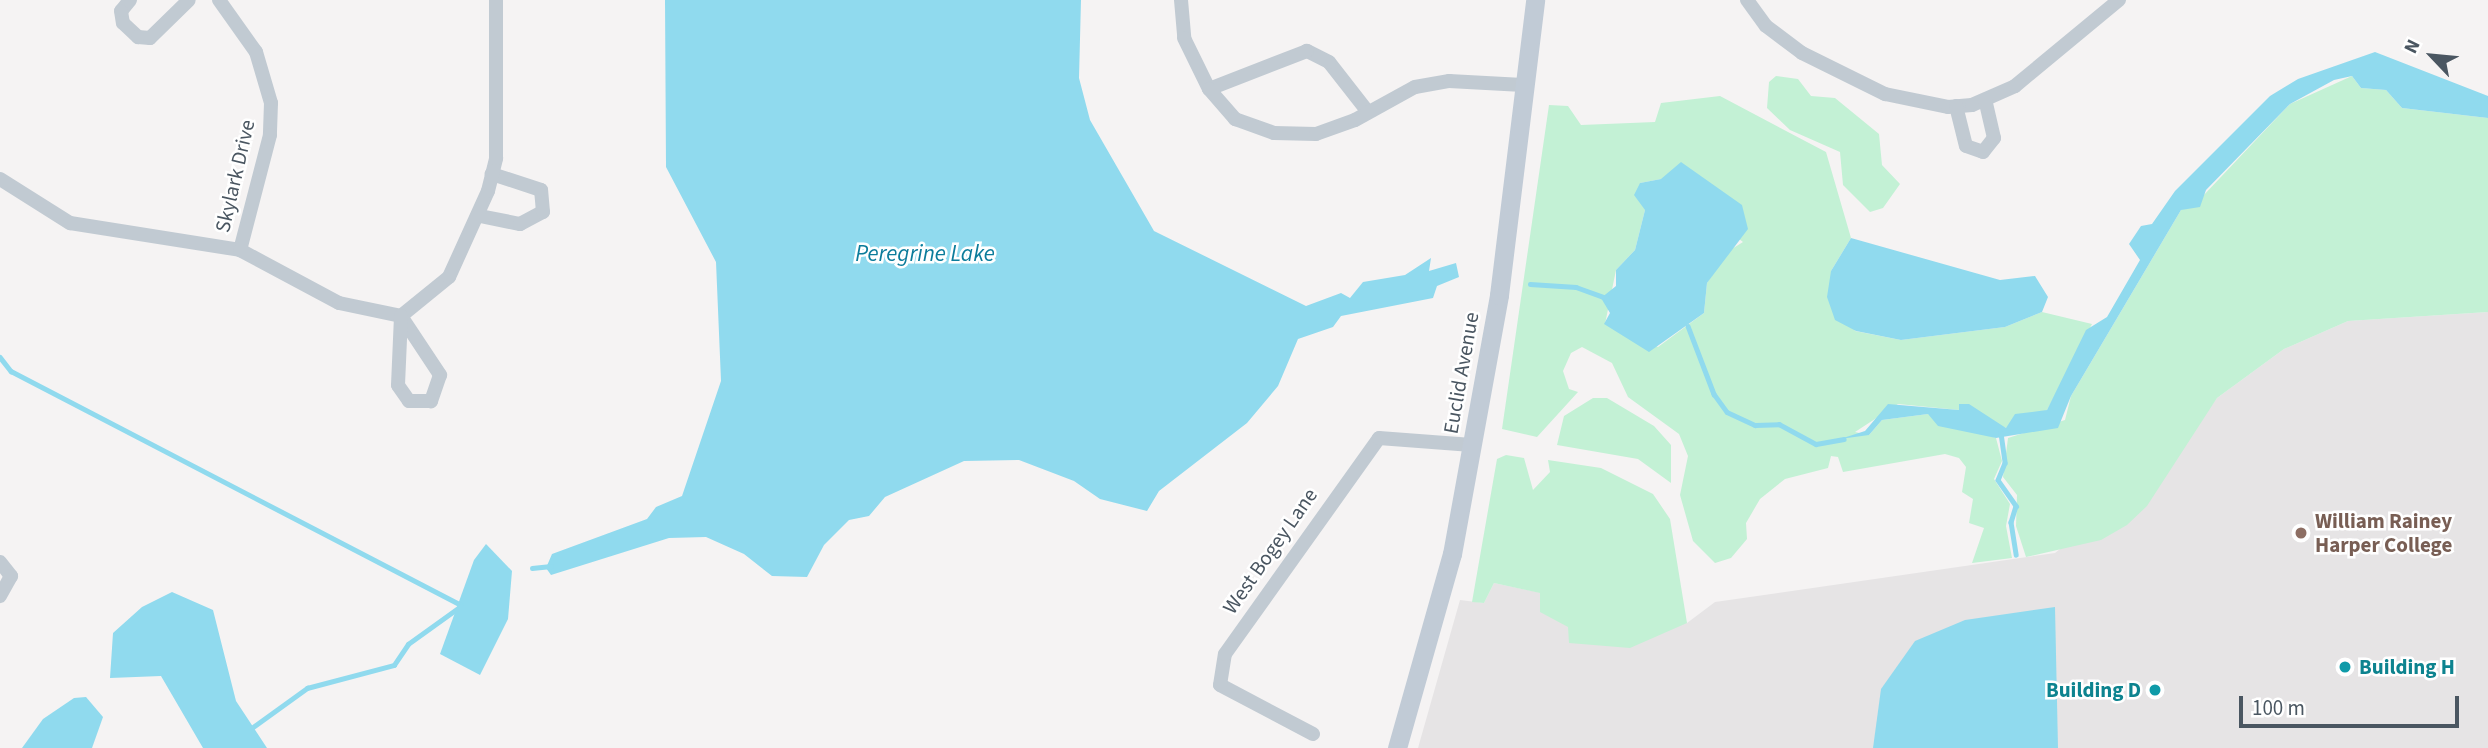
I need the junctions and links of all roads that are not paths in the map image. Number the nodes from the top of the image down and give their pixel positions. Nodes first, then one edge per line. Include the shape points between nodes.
1 (131, 0) edge
2 (188, 0) edge
3 (219, 0) edge
4 (496, 0) edge
5 (1181, 0) edge
6 (1535, 0) edge
7 (1747, 0) edge
8 (2119, 0) edge
9 (1523, 85) junction
10 (1209, 89) junction
11 (1985, 100) junction
12 (1955, 106) junction
13 (1368, 112) junction
14 (492, 174) junction
15 (0, 179) edge
16 (480, 216) junction
17 (240, 250) junction
18 (401, 316) junction
19 (1472, 445) junction
20 (0, 562) edge
21 (0, 596) edge
22 (1313, 734) dead end
23 (1397, 748) edge

1 - 2 street via 121,10 123,23 138,37 150,38
3 - 17 street, Skylark Drive via 257,52 271,103 270,135
4 - 14 street
5 - 10 street via 1184,38
6 - 9 main road, Euclid Avenue
7 - 12 street via 1766,26 1802,53 1885,94
8 - 11 street via 2047,64
9 - 13 street via 1449,81 1415,87
9 - 19 main road, Euclid Avenue via 1499,295
10 - 13 street via 1235,119 1274,133 1316,134
10 - 13 street via 1307,51 1329,62
11 - 12 street
11 - 12 street via 1994,138 1983,152 1966,146
14 - 16 street
14 - 16 street via 541,190 543,212 520,224
15 - 17 street via 69,223
16 - 18 street via 449,277
17 - 18 street via 339,303
18 - 18 street via 398,385 409,401 431,401 440,375
19 - 22 street, West Bogey Lane via 1379,438 1225,654 1220,685
19 - 23 main road, Euclid Avenue via 1452,554
20 - 21 street via 11,576

